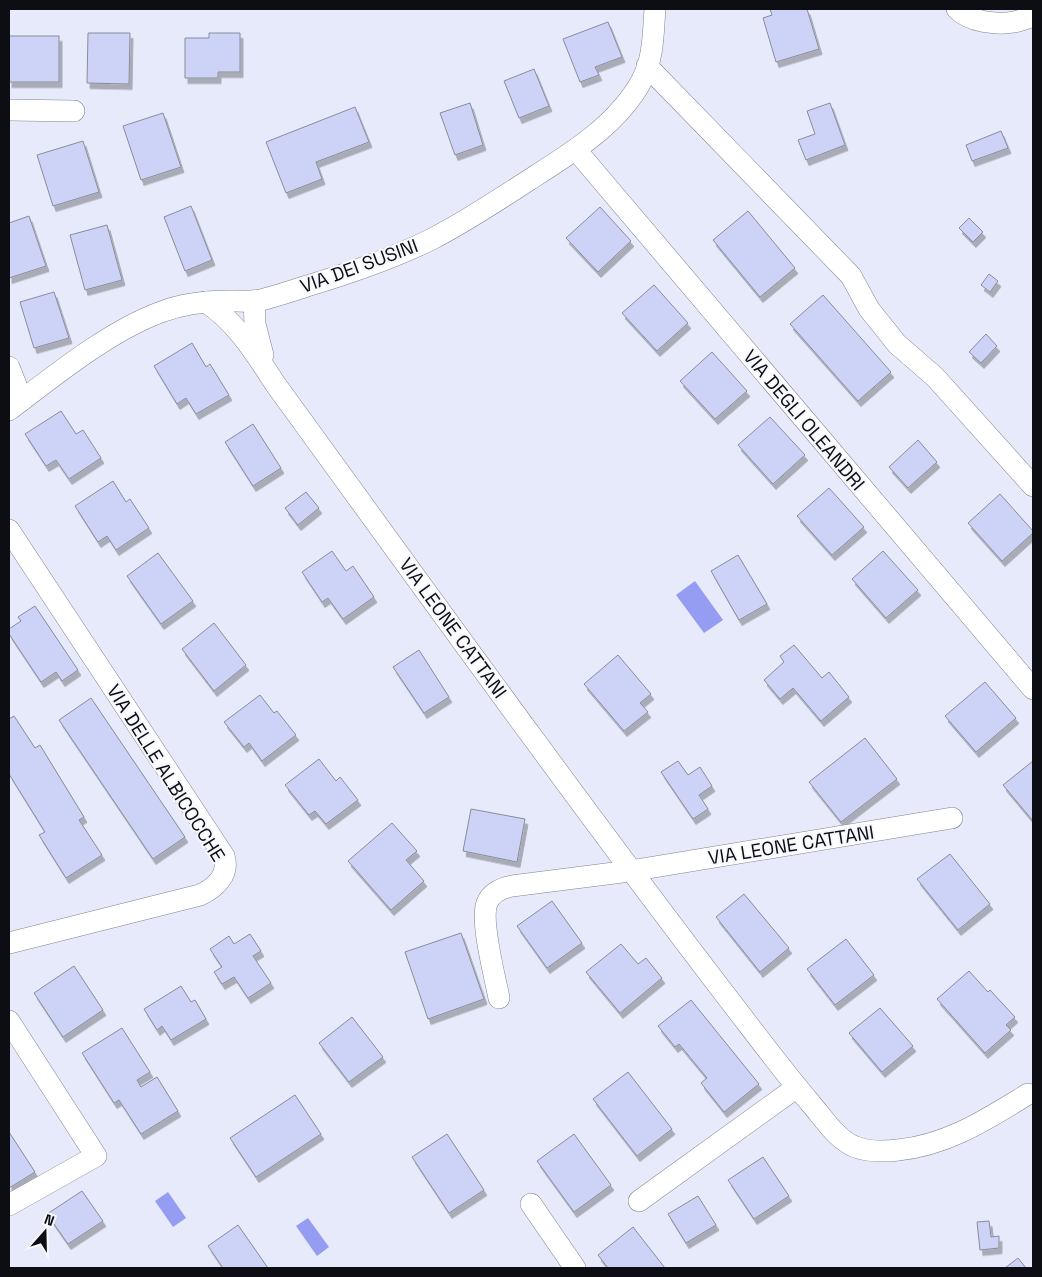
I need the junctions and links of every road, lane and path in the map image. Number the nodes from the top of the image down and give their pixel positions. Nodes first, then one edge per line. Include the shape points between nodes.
1 (655, 9) edge
2 (958, 9) edge
3 (1033, 16) edge
4 (647, 66) junction
5 (9, 110) edge
6 (74, 111) dead end
7 (576, 150) junction
8 (254, 301) junction
9 (206, 302) junction
10 (9, 367) edge
11 (276, 385) junction
12 (15, 405) edge
13 (1033, 486) edge
14 (9, 530) edge
15 (1033, 690) edge
16 (952, 818) dead end
17 (630, 871) junction
18 (9, 943) edge
19 (499, 998) dead end
20 (9, 1020) edge
21 (797, 1087) junction
22 (1032, 1094) edge
23 (639, 1201) dead end
24 (531, 1204) dead end
25 (9, 1205) edge
26 (575, 1268) edge

1 - 4 street, VIA DEI SUSINI
2 - 3 street via 984,22 1014,22
4 - 7 street, VIA DEI SUSINI via 628,101
4 - 13 street via 851,276 869,309 897,344 935,378
5 - 6 street
7 - 8 street, VIA DEI SUSINI via 479,212 416,247 343,275
7 - 15 street, VIA DEGLI OLEANDRI
8 - 9 street, VIA DEI SUSINI
8 - 11 street, VIA LEONE CATTANI via 259,345
9 - 11 street, VIA LEONE CATTANI via 236,327
9 - 12 street, VIA DEI SUSINI via 168,309 128,326
10 - 12 street
11 - 17 street, VIA LEONE CATTANI
14 - 18 street, VIA DELLE ALBICOCCHE via 224,856 226,864 216,886 200,895
16 - 17 street, VIA LEONE CATTANI
17 - 19 street, VIA LEONE CATTANI via 508,887 494,894 487,904 485,918
17 - 21 street, VIA LEONE CATTANI
20 - 25 street via 96,1156
21 - 22 street, VIA LEONE CATTANI via 839,1136 852,1145 875,1152 914,1148 954,1136
21 - 23 street
24 - 26 street

